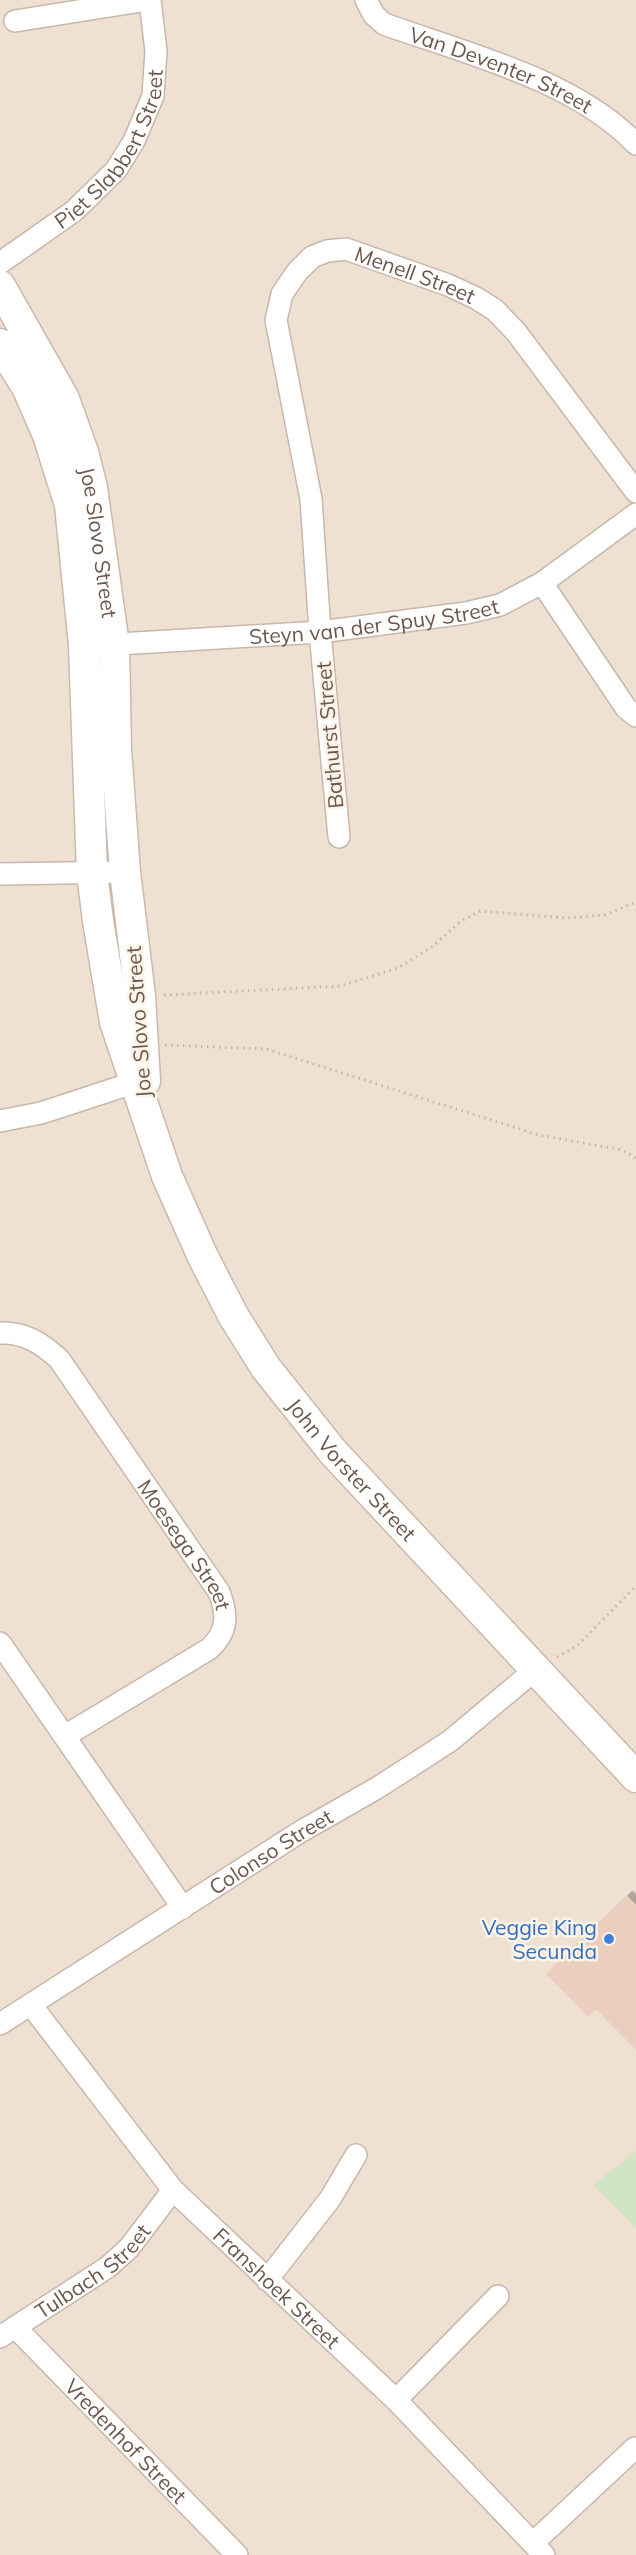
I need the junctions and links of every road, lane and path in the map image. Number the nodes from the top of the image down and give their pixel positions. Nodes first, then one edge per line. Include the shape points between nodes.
1 (149, 0) edge
2 (366, 0) edge
3 (15, 21) dead end
4 (636, 144) edge
5 (0, 263) edge
6 (0, 286) edge
7 (0, 344) edge
8 (636, 492) edge
9 (636, 514) edge
10 (542, 583) junction
11 (320, 632) junction
12 (84, 645) junction
13 (114, 645) junction
14 (636, 716) edge
15 (339, 837) dead end
16 (125, 872) junction
17 (92, 873) junction
18 (0, 874) edge
19 (636, 902) edge
20 (140, 996) junction
21 (144, 1044) junction
22 (141, 1089) junction
23 (0, 1120) edge
24 (636, 1158) edge
25 (0, 1333) edge
26 (636, 1587) edge
27 (0, 1644) edge
28 (535, 1670) junction
29 (65, 1736) junction
30 (636, 1777) edge
31 (183, 1908) junction
32 (31, 2005) junction
33 (0, 2024) edge
34 (356, 2155) dead end
35 (173, 2190) junction
36 (267, 2280) junction
37 (498, 2296) dead end
38 (8, 2332) edge
39 (396, 2400) junction
40 (635, 2448) edge
41 (538, 2549) edge
42 (237, 2555) edge

1 - 3 street
1 - 5 street, Piet Slabbert Street via 156,51 153,96 134,141 116,170 74,211
2 - 4 street, Van Deventer Street via 384,24 546,85 590,107
6 - 13 street, Joe Slovo Street via 64,399 83,452 92,488
7 - 12 street, Joe Slovo Street via 27,387 48,435 70,505
8 - 11 street, Menell Street via 516,332 495,310 448,285 346,249 312,257 282,294 276,320 311,499
9 - 10 street, Steyn van der Spuy Street
10 - 11 street, Steyn van der Spuy Street via 500,605 466,614
10 - 14 street via 626,708
11 - 13 street, Steyn van der Spuy Street
11 - 15 street, Bathurst Street
12 - 13 street, Steyn van der Spuy Street
12 - 17 street, Joe Slovo Street
13 - 16 street, Joe Slovo Street via 116,749
16 - 17 street
16 - 20 street, Joe Slovo Street
17 - 18 street
17 - 22 street, Joe Slovo Street via 116,1022
19 - 20 path via 605,915 566,918 480,911 398,968 340,986
20 - 21 street, Joe Slovo Street
21 - 22 street, Joe Slovo Street
21 - 24 path via 266,1049 539,1135 622,1150
22 - 23 street
22 - 28 street, John Vorster Street via 167,1176 203,1257 266,1368 333,1452
25 - 29 street, Moesega Street via 21,1335 41,1343 59,1359 219,1592 225,1608 225,1627 209,1649
26 - 28 path via 577,1646
27 - 29 street
28 - 30 street, John Vorster Street
28 - 31 street, Colonso Street via 450,1741
29 - 31 street
31 - 32 street, Colonso Street
32 - 33 street, Colonso Street
32 - 35 street, Franshoek Street
34 - 36 street via 330,2199
35 - 36 street, Franshoek Street
35 - 38 street, Tulbach Street via 129,2248 108,2267
36 - 39 street, Franshoek Street
37 - 39 street
38 - 42 street, Vredenhof Street
39 - 41 street, Franshoek Street
40 - 41 street

